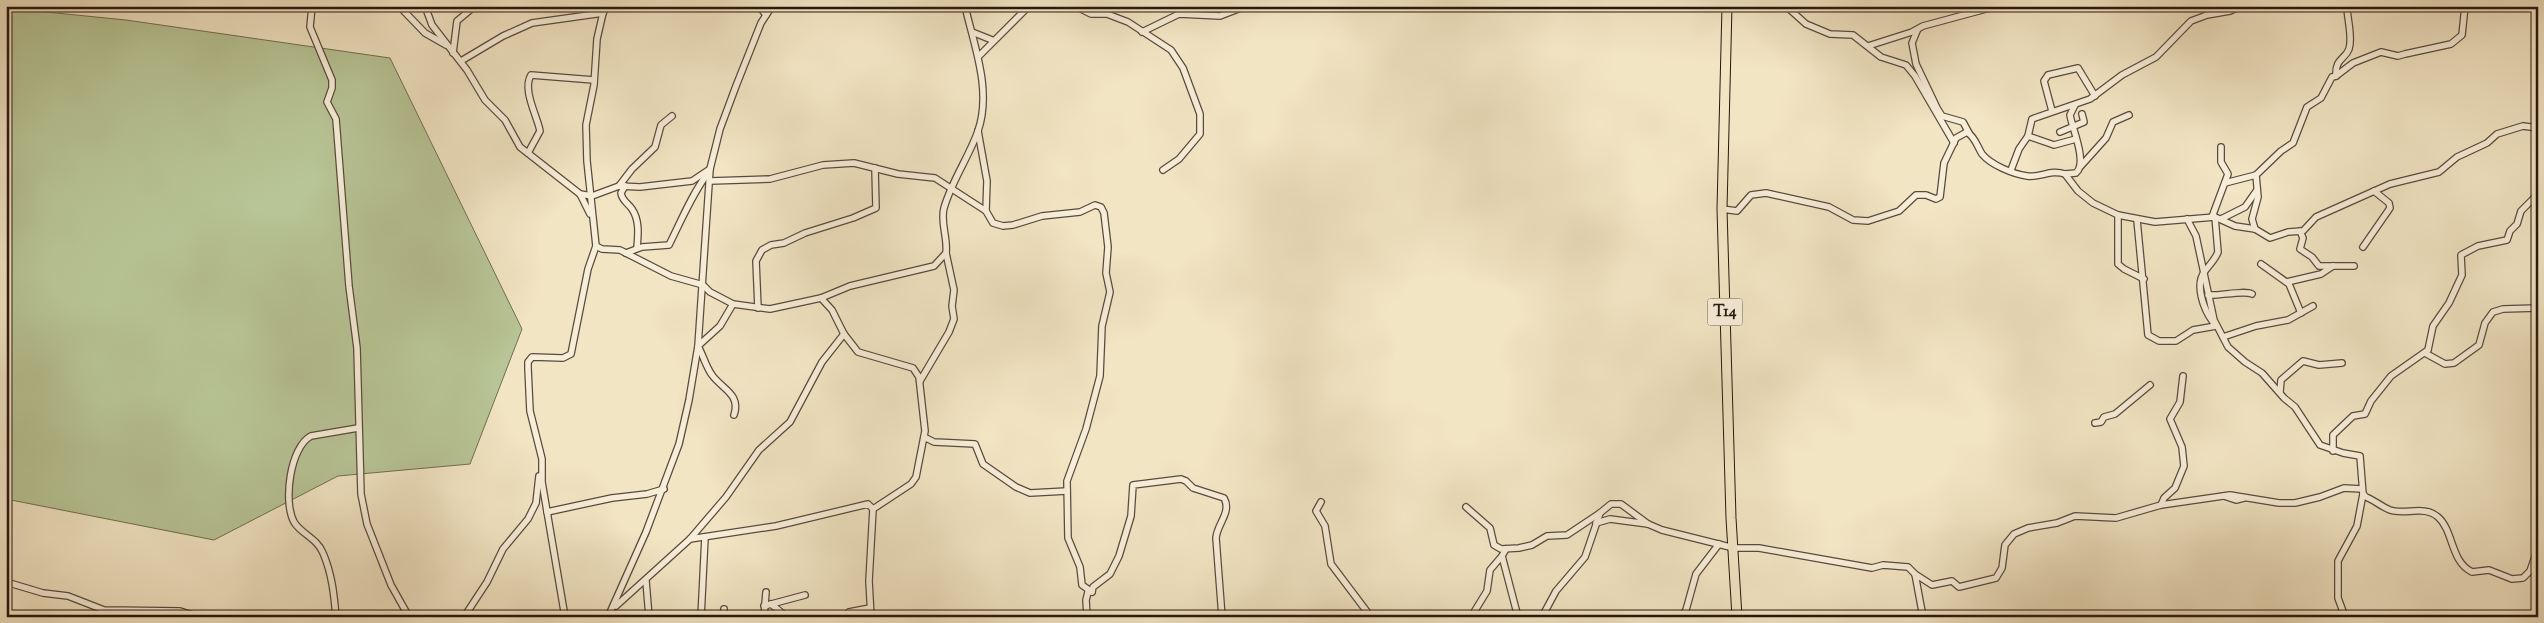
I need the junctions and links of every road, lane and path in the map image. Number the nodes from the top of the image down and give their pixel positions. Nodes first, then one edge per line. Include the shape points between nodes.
1 (312, 6) edge
2 (399, 6) edge
3 (425, 6) edge
4 (475, 6) edge
5 (607, 6) edge
6 (759, 6) edge
7 (772, 6) edge
8 (965, 6) edge
9 (1075, 6) edge
10 (1209, 6) edge
11 (1246, 6) edge
12 (1727, 6) edge
13 (1786, 6) edge
14 (1997, 6) edge
15 (2241, 6) edge
16 (2347, 6) edge
17 (2465, 6) edge
18 (1029, 7) edge
19 (603, 13) junction
20 (766, 15) junction
21 (1210, 15) junction
22 (1917, 30) junction
23 (972, 32) junction
24 (1142, 32) junction
25 (992, 40) junction
26 (448, 46) junction
27 (1868, 46) junction
28 (453, 53) junction
29 (979, 56) junction
30 (461, 61) junction
31 (2336, 76) junction
32 (594, 80) junction
33 (2096, 96) junction
34 (2075, 105) junction
35 (2066, 107) junction
36 (2052, 111) junction
37 (2082, 114) dead end
38 (2070, 115) junction
39 (2129, 115) dead end
40 (672, 116) dead end
41 (2073, 128) junction
42 (2538, 128) edge
43 (978, 131) junction
44 (2060, 132) dead end
45 (1969, 133) junction
46 (2028, 136) junction
47 (2076, 138) junction
48 (1954, 143) junction
49 (2221, 147) dead end
50 (528, 153) junction
51 (2080, 167) junction
52 (875, 168) junction
53 (710, 169) junction
54 (1163, 170) dead end
55 (2011, 170) junction
56 (2065, 174) junction
57 (2256, 174) junction
58 (710, 181) junction
59 (2225, 183) junction
60 (622, 186) junction
61 (952, 189) junction
62 (2257, 190) junction
63 (2374, 191) junction
64 (580, 194) junction
65 (2538, 194) edge
66 (592, 196) junction
67 (1722, 209) junction
68 (986, 211) junction
69 (2118, 214) junction
70 (2216, 217) junction
71 (2187, 219) junction
72 (2137, 220) junction
73 (593, 221) junction
74 (2255, 229) junction
75 (2300, 231) junction
76 (596, 246) junction
77 (2363, 247) dead end
78 (637, 248) junction
79 (626, 253) junction
80 (946, 253) junction
81 (2261, 264) dead end
82 (2333, 266) junction
83 (2354, 266) dead end
84 (2204, 271) junction
85 (2144, 280) junction
86 (2287, 282) junction
87 (703, 285) junction
88 (2252, 294) dead end
89 (2208, 295) junction
90 (821, 298) junction
91 (733, 304) junction
92 (2313, 306) dead end
93 (758, 308) junction
94 (2538, 308) edge
95 (2301, 313) junction
96 (2216, 326) junction
97 (844, 334) junction
98 (2223, 337) junction
99 (698, 346) junction
100 (2425, 353) junction
101 (2342, 363) dead end
102 (2183, 376) dead end
103 (2267, 378) junction
104 (920, 381) junction
105 (2280, 382) junction
106 (2150, 385) dead end
107 (2280, 392) junction
108 (734, 415) dead end
109 (2095, 423) dead end
110 (358, 428) junction
111 (924, 437) junction
112 (2333, 451) junction
113 (542, 464) junction
114 (664, 489) junction
115 (1067, 491) junction
116 (2363, 491) junction
117 (1321, 502) dead end
118 (2162, 505) junction
119 (1466, 507) dead end
120 (873, 509) junction
121 (547, 512) junction
122 (1600, 513) junction
123 (1596, 523) junction
124 (1648, 524) junction
125 (705, 537) junction
126 (690, 539) junction
127 (1719, 544) junction
128 (1734, 548) junction
129 (2538, 548) edge
130 (1506, 549) junction
131 (1502, 556) junction
132 (1915, 574) junction
133 (646, 581) junction
134 (6, 582) edge
135 (766, 592) dead end
136 (1092, 592) junction
137 (805, 595) dead end
138 (771, 604) junction
139 (764, 606) junction
140 (614, 607) junction
141 (870, 608) junction
142 (724, 609) dead end
143 (177, 614) edge
144 (200, 617) edge
145 (336, 617) edge
146 (409, 617) edge
147 (464, 617) edge
148 (565, 617) edge
149 (608, 617) edge
150 (649, 617) edge
151 (701, 617) edge
152 (723, 617) edge
153 (764, 617) edge
154 (787, 617) edge
155 (845, 617) edge
156 (871, 617) edge
157 (1087, 617) edge
158 (1222, 617) edge
159 (1371, 617) edge
160 (1471, 617) edge
161 (1518, 617) edge
162 (1542, 617) edge
163 (1681, 617) edge
164 (1737, 617) edge
165 (1744, 617) edge
166 (1923, 617) edge
167 (2345, 617) edge

1 - 110 street via 310,27 332,80 327,102 336,119 356,348
2 - 26 street via 425,33
3 - 26 street via 432,25
4 - 28 street via 457,20
5 - 19 street
6 - 20 street
7 - 20 street
8 - 23 street
9 - 24 street via 1090,14 1114,16
10 - 21 street
11 - 21 street via 1224,16
12 - 67 highway, T14
13 - 27 street via 1806,24 1830,34 1853,35
14 - 22 street
15 - 33 street via 2191,21 2156,57 2122,75
16 - 31 street via 2350,45 2338,63
17 - 31 street via 2462,35 2451,44 2398,56 2381,52 2353,63
18 - 25 street
19 - 30 street via 532,23
19 - 32 street
20 - 53 street via 720,129
21 - 24 street via 1180,14
22 - 27 street
22 - 45 street via 1912,43 1916,64 1937,108 1942,116 1963,122
23 - 25 street
23 - 29 street
24 - 54 street via 1166,45 1176,55 1200,118 1199,137 1179,159
25 - 29 street
26 - 28 street
27 - 48 street via 1881,57 1910,69
28 - 30 street
29 - 43 street via 982,108
30 - 50 street via 485,100 505,120 518,145
31 - 57 street via 2332,77 2321,98 2307,108 2293,143 2280,150
32 - 50 street via 531,75 532,104 540,131
32 - 66 street via 586,125
33 - 34 street
33 - 36 street via 2078,68 2048,75 2044,81
34 - 35 street
34 - 38 street
35 - 36 street
35 - 38 street
36 - 46 street via 2032,119
37 - 41 street via 2084,122
38 - 41 street
39 - 51 street via 2113,122 2104,140
40 - 60 street via 661,125 655,147 632,169
41 - 44 street
41 - 47 street
42 - 63 street via 2523,126 2500,132 2487,143 2457,157 2440,172 2398,181
43 - 61 street
43 - 68 street via 986,181
45 - 48 street via 1958,136
45 - 55 street via 1986,158
46 - 47 street via 2054,145
46 - 55 street
47 - 51 street
48 - 67 street via 1944,164 1940,197 1916,195 1899,211 1873,220 1854,220 1829,207 1766,193 1751,195 1737,211
49 - 59 street via 2220,158 2228,174
50 - 64 street
51 - 56 street via 2076,173
52 - 58 street via 849,162 823,165 770,179
52 - 61 street via 898,174 931,176
52 - 93 street via 876,208 804,232 760,253 756,261
53 - 58 street
53 - 60 street via 692,181
53 - 78 street via 696,189 669,245
55 - 56 street via 2028,176 2051,171
56 - 69 street via 2093,203
57 - 59 street
57 - 62 street
58 - 87 street
59 - 70 street
60 - 66 street
60 - 78 street via 622,198 638,222
61 - 68 street
61 - 80 street via 944,210
62 - 70 street via 2245,207
62 - 74 street via 2258,199 2252,219
63 - 75 street via 2316,217
63 - 77 street via 2389,203 2390,208
64 - 66 street
64 - 73 street
65 - 100 street via 2521,211 2507,240 2478,246 2461,256 2462,276 2433,326
66 - 73 street
67 - 128 highway, T14
68 - 115 street via 993,223 1007,226 1042,216 1080,212 1095,205 1104,212 1108,247 1106,273 1110,292 1102,323 1101,368 1086,429 1068,475
69 - 72 street
69 - 85 street via 2118,264
70 - 71 street
70 - 74 street via 2235,226
70 - 84 street via 2218,252
71 - 72 street via 2164,222
71 - 84 street via 2196,236
72 - 85 street
73 - 76 street
74 - 75 street via 2268,238
75 - 82 street via 2303,238 2301,250 2319,266
76 - 79 street
76 - 113 street via 588,269 571,354 563,358 532,358 528,362 530,411
78 - 79 street
79 - 87 street via 671,276
80 - 90 street via 934,266 850,286
80 - 104 street via 954,290 954,319 950,332
81 - 86 street
82 - 83 street
82 - 86 street via 2321,274
84 - 89 street
84 - 96 street via 2201,286 2204,306
85 - 96 street via 2148,335 2158,341 2176,340 2193,330
86 - 95 street
87 - 91 street
87 - 99 street
88 - 89 street
89 - 96 street
90 - 93 street via 779,308
90 - 97 street via 832,310
91 - 93 street
91 - 99 street via 720,326
92 - 95 street
94 - 100 street via 2503,308 2492,313 2485,323 2480,344 2454,363 2447,364
95 - 98 street via 2288,320
96 - 98 street
97 - 104 street via 858,352 913,368
97 - 126 street via 822,362 790,422 759,450 726,497
98 - 103 street via 2231,350
99 - 108 street via 712,376 732,393 736,408
99 - 114 street via 685,420
100 - 112 street via 2391,376 2365,414 2351,417 2333,435
101 - 105 street via 2319,365 2303,361
102 - 118 street via 2182,398 2170,420 2183,450 2183,468 2175,488 2164,498
103 - 105 street
103 - 107 street
104 - 111 street
105 - 107 street
106 - 109 street via 2115,414
107 - 112 street via 2296,407 2317,442
110 - 145 street via 304,440 292,470 290,499 293,520 322,550 331,572
110 - 146 street via 363,513 391,585
111 - 115 street via 934,442 975,444 988,468 1030,493
111 - 120 street via 914,481
112 - 116 street via 2360,456
113 - 121 street
113 - 147 street via 536,503 531,513 503,549
114 - 121 street
114 - 140 street
115 - 136 street via 1068,538 1080,567 1082,585
116 - 118 street via 2344,488 2295,503 2235,495
116 - 129 street via 2389,510 2424,511 2436,515 2462,564 2472,572 2489,570 2512,579 2523,578 2530,571
116 - 167 street via 2357,526 2338,561 2338,598
117 - 159 street via 1316,511 1325,526 1330,560
118 - 132 street via 2123,517 2083,515 2018,531 2006,545 2001,573 1990,580 1959,587 1949,580 1936,586
119 - 130 street via 1490,528 1496,547
120 - 125 street via 868,504 776,526
120 - 141 street
121 - 148 street
122 - 123 street
122 - 124 street via 1609,504 1618,503
122 - 130 street via 1567,535 1547,536 1527,547
123 - 124 street via 1610,519
123 - 162 street via 1585,557 1556,591
124 - 127 street
125 - 126 street
125 - 151 street
126 - 133 street
127 - 128 street
127 - 163 street via 1696,574
128 - 132 street via 1760,548 1872,568 1904,566
128 - 164 highway, T14
130 - 131 street
131 - 160 street via 1490,570 1487,591
131 - 161 street
132 - 166 street
133 - 140 street
133 - 150 street
134 - 143 street via 74,598 113,612
135 - 139 street
136 - 157 street via 1088,592 1086,600
136 - 158 street via 1093,587 1110,574 1119,556 1131,516 1133,485 1181,479 1193,488 1224,498 1227,504 1216,538
137 - 138 street
138 - 139 street
138 - 154 street
139 - 153 street
140 - 149 street
141 - 155 street via 849,612
141 - 156 street
142 - 152 street
143 - 144 street
164 - 165 street

